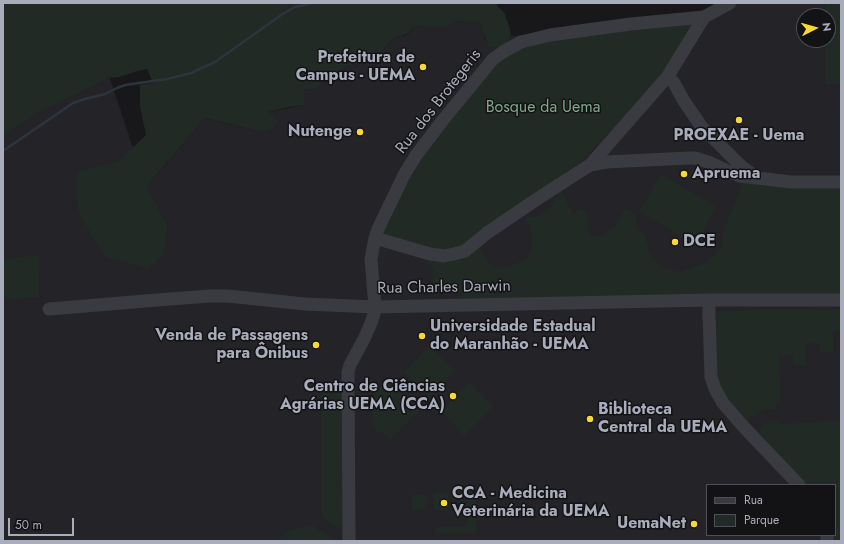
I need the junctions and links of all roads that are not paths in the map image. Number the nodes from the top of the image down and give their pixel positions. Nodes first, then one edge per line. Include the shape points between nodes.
1 (730, 3) edge
2 (704, 17) junction
3 (668, 76) junction
4 (590, 165) junction
5 (758, 178) junction
6 (841, 182) edge
7 (375, 238) junction
8 (709, 300) junction
9 (841, 300) edge
10 (375, 307) junction
11 (49, 309) dead end
12 (798, 484) edge
13 (349, 541) edge

1 - 2 street, Rua dos Brotegeris
2 - 3 street
2 - 7 street, Rua dos Brotegeris via 550,35 521,42 503,52 493,59 418,154 404,175
3 - 4 street
3 - 5 street via 701,126 742,167
4 - 5 street via 695,158 736,175
4 - 7 street via 537,198 465,251 444,256 430,254
5 - 6 street via 791,182
7 - 10 street, Rua dos Brotegeris via 371,259
8 - 9 street, Rua Charles Darwin
8 - 10 street, Rua Charles Darwin
8 - 12 street via 711,377 715,389 742,425
10 - 11 street, Rua Charles Darwin via 210,296
10 - 13 street via 371,323 348,372

